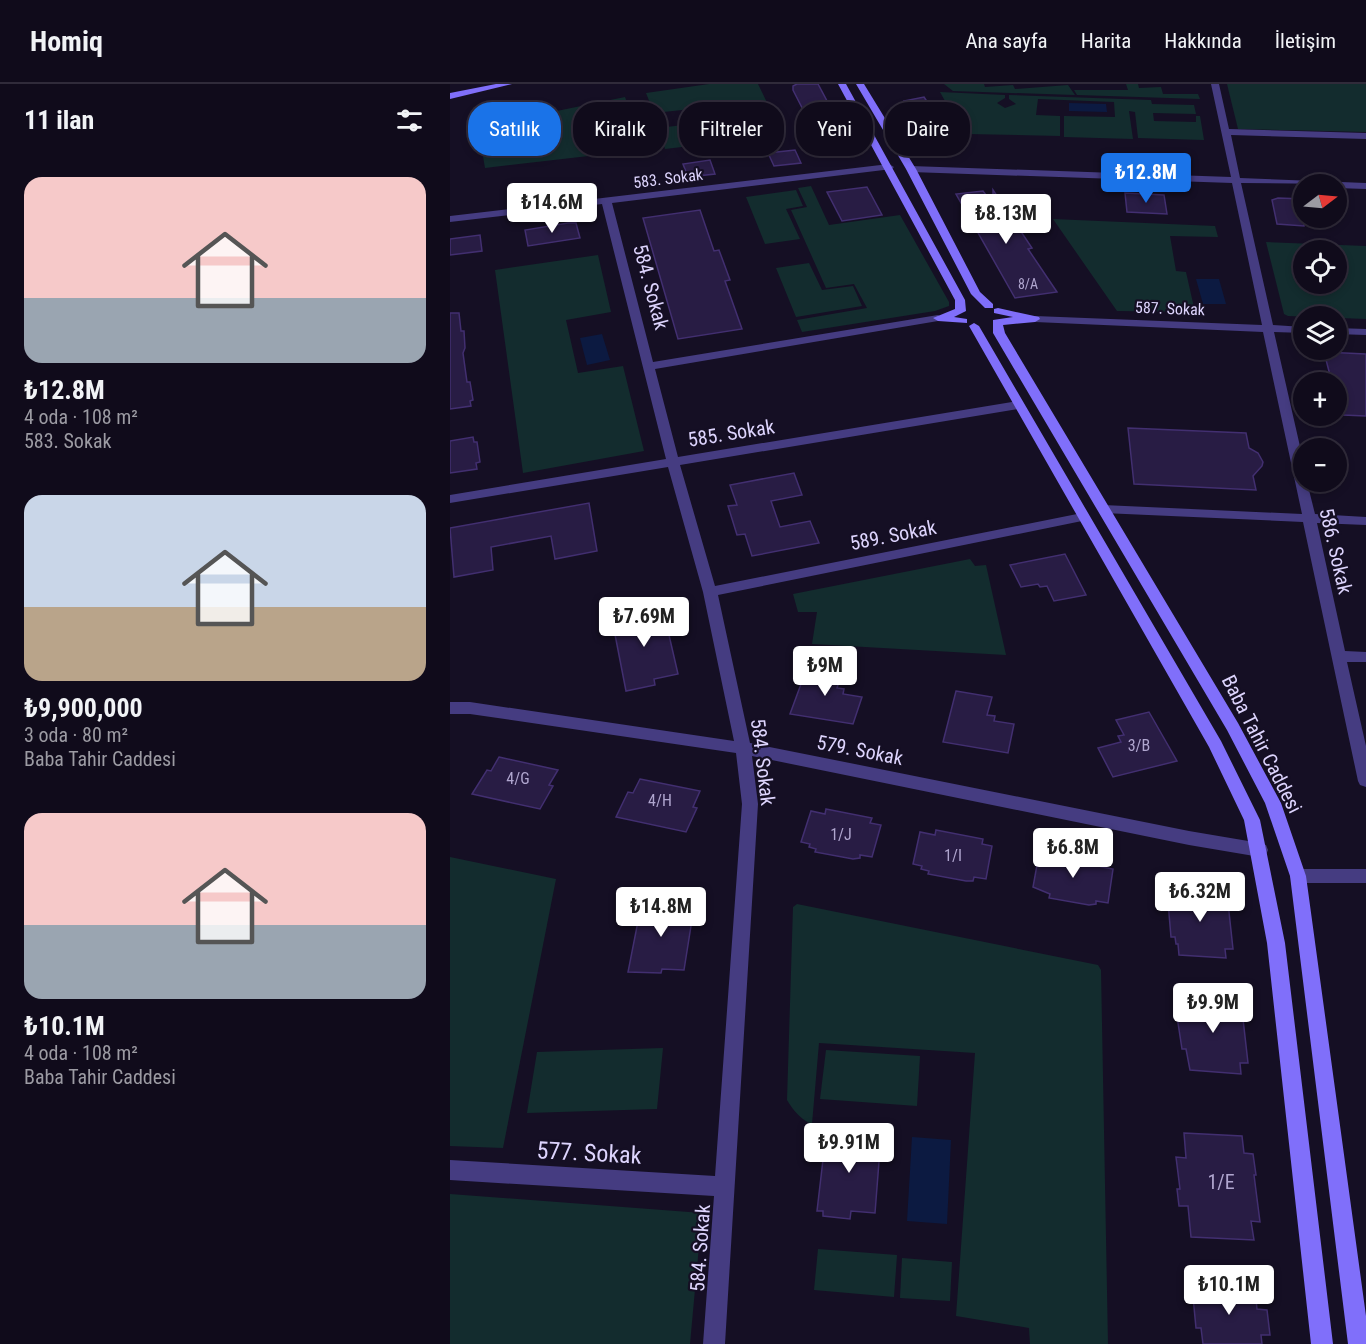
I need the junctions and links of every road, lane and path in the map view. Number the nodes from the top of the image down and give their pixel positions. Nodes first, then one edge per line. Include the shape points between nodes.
1 (508, 84) edge
2 (842, 84) edge
3 (860, 84) edge
4 (1215, 84) edge
5 (450, 96) edge
6 (1226, 132) junction
7 (1366, 136) edge
8 (889, 166) junction
9 (911, 169) junction
10 (1236, 181) junction
11 (1293, 183) edge
12 (1347, 185) edge
13 (1366, 186) edge
14 (606, 200) junction
15 (450, 219) edge
16 (995, 313) junction
17 (966, 319) junction
18 (1267, 329) junction
19 (1293, 330) edge
20 (1347, 331) edge
21 (1366, 332) edge
22 (650, 366) junction
23 (1018, 405) junction
24 (673, 462) junction
25 (450, 499) edge
26 (1103, 509) junction
27 (1083, 517) junction
28 (1308, 517) junction
29 (1366, 521) edge
30 (710, 592) junction
31 (1340, 656) junction
32 (1366, 657) edge
33 (450, 708) edge
34 (743, 748) junction
35 (1366, 781) edge
36 (1260, 850) junction
37 (1298, 876) junction
38 (1366, 876) edge
39 (450, 1170) edge
40 (725, 1186) junction
41 (714, 1344) edge
42 (1322, 1344) edge
43 (1359, 1344) edge

1 - 5 street
2 - 8 street
3 - 9 street, Baba Tahir Caddesi
4 - 6 street, 586. Sokak
6 - 7 street
6 - 10 street, 586. Sokak
8 - 14 street, 583. Sokak
8 - 17 street via 960,300
9 - 10 street
9 - 16 street, Baba Tahir Caddesi via 976,294
10 - 11 street
10 - 18 street, 586. Sokak
12 - 13 street
14 - 15 street, 583. Sokak
14 - 22 street, 584. Sokak
16 - 17 street via 987,326
16 - 17 street via 970,305
16 - 18 street, 587. Sokak via 1035,319
16 - 26 street, Baba Tahir Caddesi via 999,333
17 - 22 street via 938,318
17 - 23 street via 982,337
18 - 19 street, 587. Sokak
18 - 28 street, 586. Sokak
20 - 21 street
22 - 24 street, 584. Sokak
23 - 24 street, 585. Sokak
23 - 27 street
24 - 25 street, 585. Sokak
24 - 30 street, 584. Sokak
26 - 28 street
26 - 37 street, Baba Tahir Caddesi via 1263,784
27 - 30 street, 589. Sokak
27 - 36 street via 1216,745 1252,820
28 - 29 street
28 - 31 street, 586. Sokak
30 - 34 street, 584. Sokak
31 - 32 street
31 - 35 street, 586. Sokak
33 - 34 street, 579. Sokak
34 - 36 street, 579. Sokak
34 - 40 street, 584. Sokak via 750,804
36 - 42 street via 1276,943
37 - 38 street
37 - 43 street, Baba Tahir Caddesi
39 - 40 street, 577. Sokak
40 - 41 street, 584. Sokak

